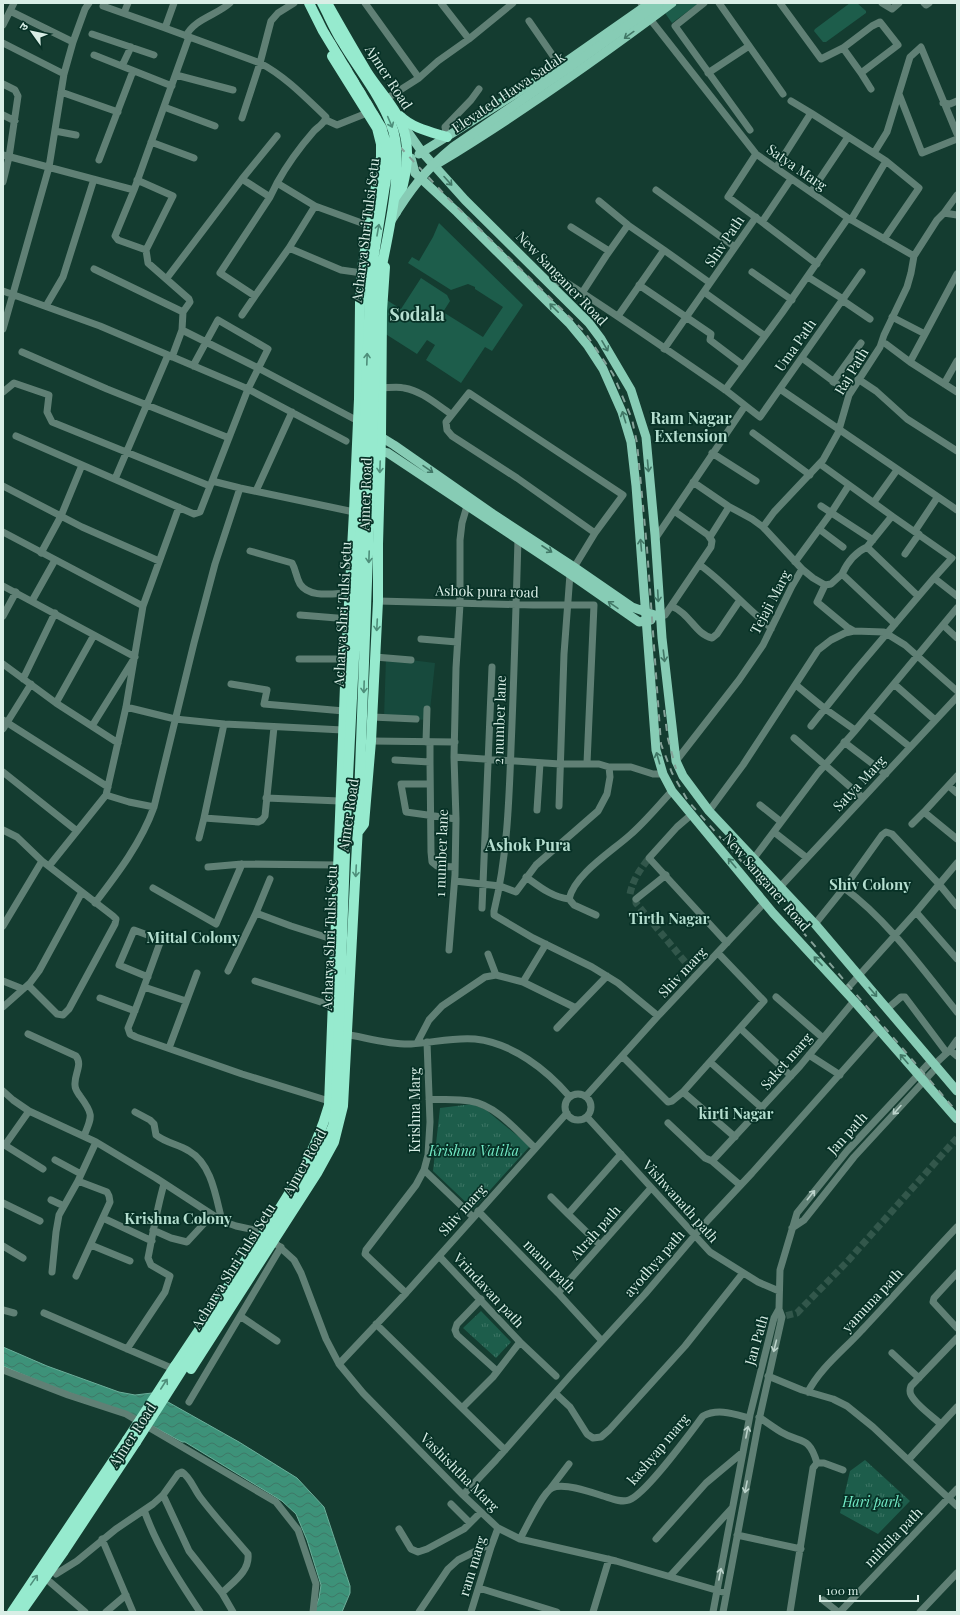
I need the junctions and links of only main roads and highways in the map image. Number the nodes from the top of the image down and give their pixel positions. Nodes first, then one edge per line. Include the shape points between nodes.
1 (303, 3) edge
2 (309, 3) edge
3 (322, 3) edge
4 (327, 3) edge
5 (660, 3) edge
6 (672, 3) edge
7 (645, 5) edge
8 (395, 110) junction
9 (403, 125) junction
10 (447, 137) junction
11 (422, 152) junction
12 (409, 160) junction
13 (435, 166) junction
14 (380, 168) junction
15 (410, 174) junction
16 (378, 180) junction
17 (390, 223) junction
18 (358, 432) junction
19 (381, 437) junction
20 (357, 447) junction
21 (381, 450) junction
22 (572, 570) junction
23 (645, 616) junction
24 (660, 617) junction
25 (698, 796) junction
26 (685, 808) junction
27 (358, 828) junction
28 (957, 1091) edge
29 (957, 1119) edge
30 (12, 1612) edge
31 (21, 1612) edge
32 (30, 1612) edge

1 - 14 highway, Ajmer Road via 377,128 381,144
31 -> 2 highway, Acharya Shri Tulsi Setu, bridge via 199,1346 323,1149 333,1126 336,1107 371,273 389,160 381,127 323,32
3 -> 17 highway, Acharya Shri Tulsi Setu, bridge via 342,43 392,125 398,158
4 - 8 highway, Ajmer Road via 368,73
5 - 17 main road, Elevated Hawa Sadak, bridge via 453,147 417,182
6 -> 13 main road via 526,106
7 - 10 main road via 560,66
8 - 9 highway, Ajmer Road
8 - 10 highway via 409,123
9 - 11 main road, New Sanganer Road
9 - 12 highway, Ajmer Road
10 - 11 main road
11 - 12 main road
11 - 13 main road, New Sanganer Road
12 - 14 main road
12 - 15 highway, Ajmer Road
13 - 15 main road
13 -> 24 main road, New Sanganer Road via 465,200 589,323 631,390 646,437
14 - 16 highway, Ajmer Road
15 - 16 main road
15 - 19 highway, Ajmer Road via 385,271 382,311
23 -> 15 main road, New Sanganer Road via 631,442 622,412 603,369 569,323 457,212
16 - 18 highway, Ajmer Road via 362,273
17 -> 27 highway, Acharya Shri Tulsi Setu, bridge via 378,285
18 - 19 main road
18 - 20 highway, Ajmer Road
19 - 21 highway, Ajmer Road
19 -> 22 main road
20 - 21 main road
30 -> 20 highway, Ajmer Road, bridge via 264,1232 303,1170 324,1123 329,1101 333,1033 340,802
21 - 22 main road via 518,539
21 -> 27 highway, Ajmer Road via 378,601 371,742 364,824
22 - 23 main road
23 - 24 main road
26 -> 23 main road, New Sanganer Road via 663,774 656,750
24 -> 25 main road, New Sanganer Road via 676,761
25 - 26 main road
25 -> 28 main road, New Sanganer Road via 815,924
29 -> 26 main road, New Sanganer Road
27 -> 32 highway, Ajmer Road via 343,1106 334,1142 277,1244

